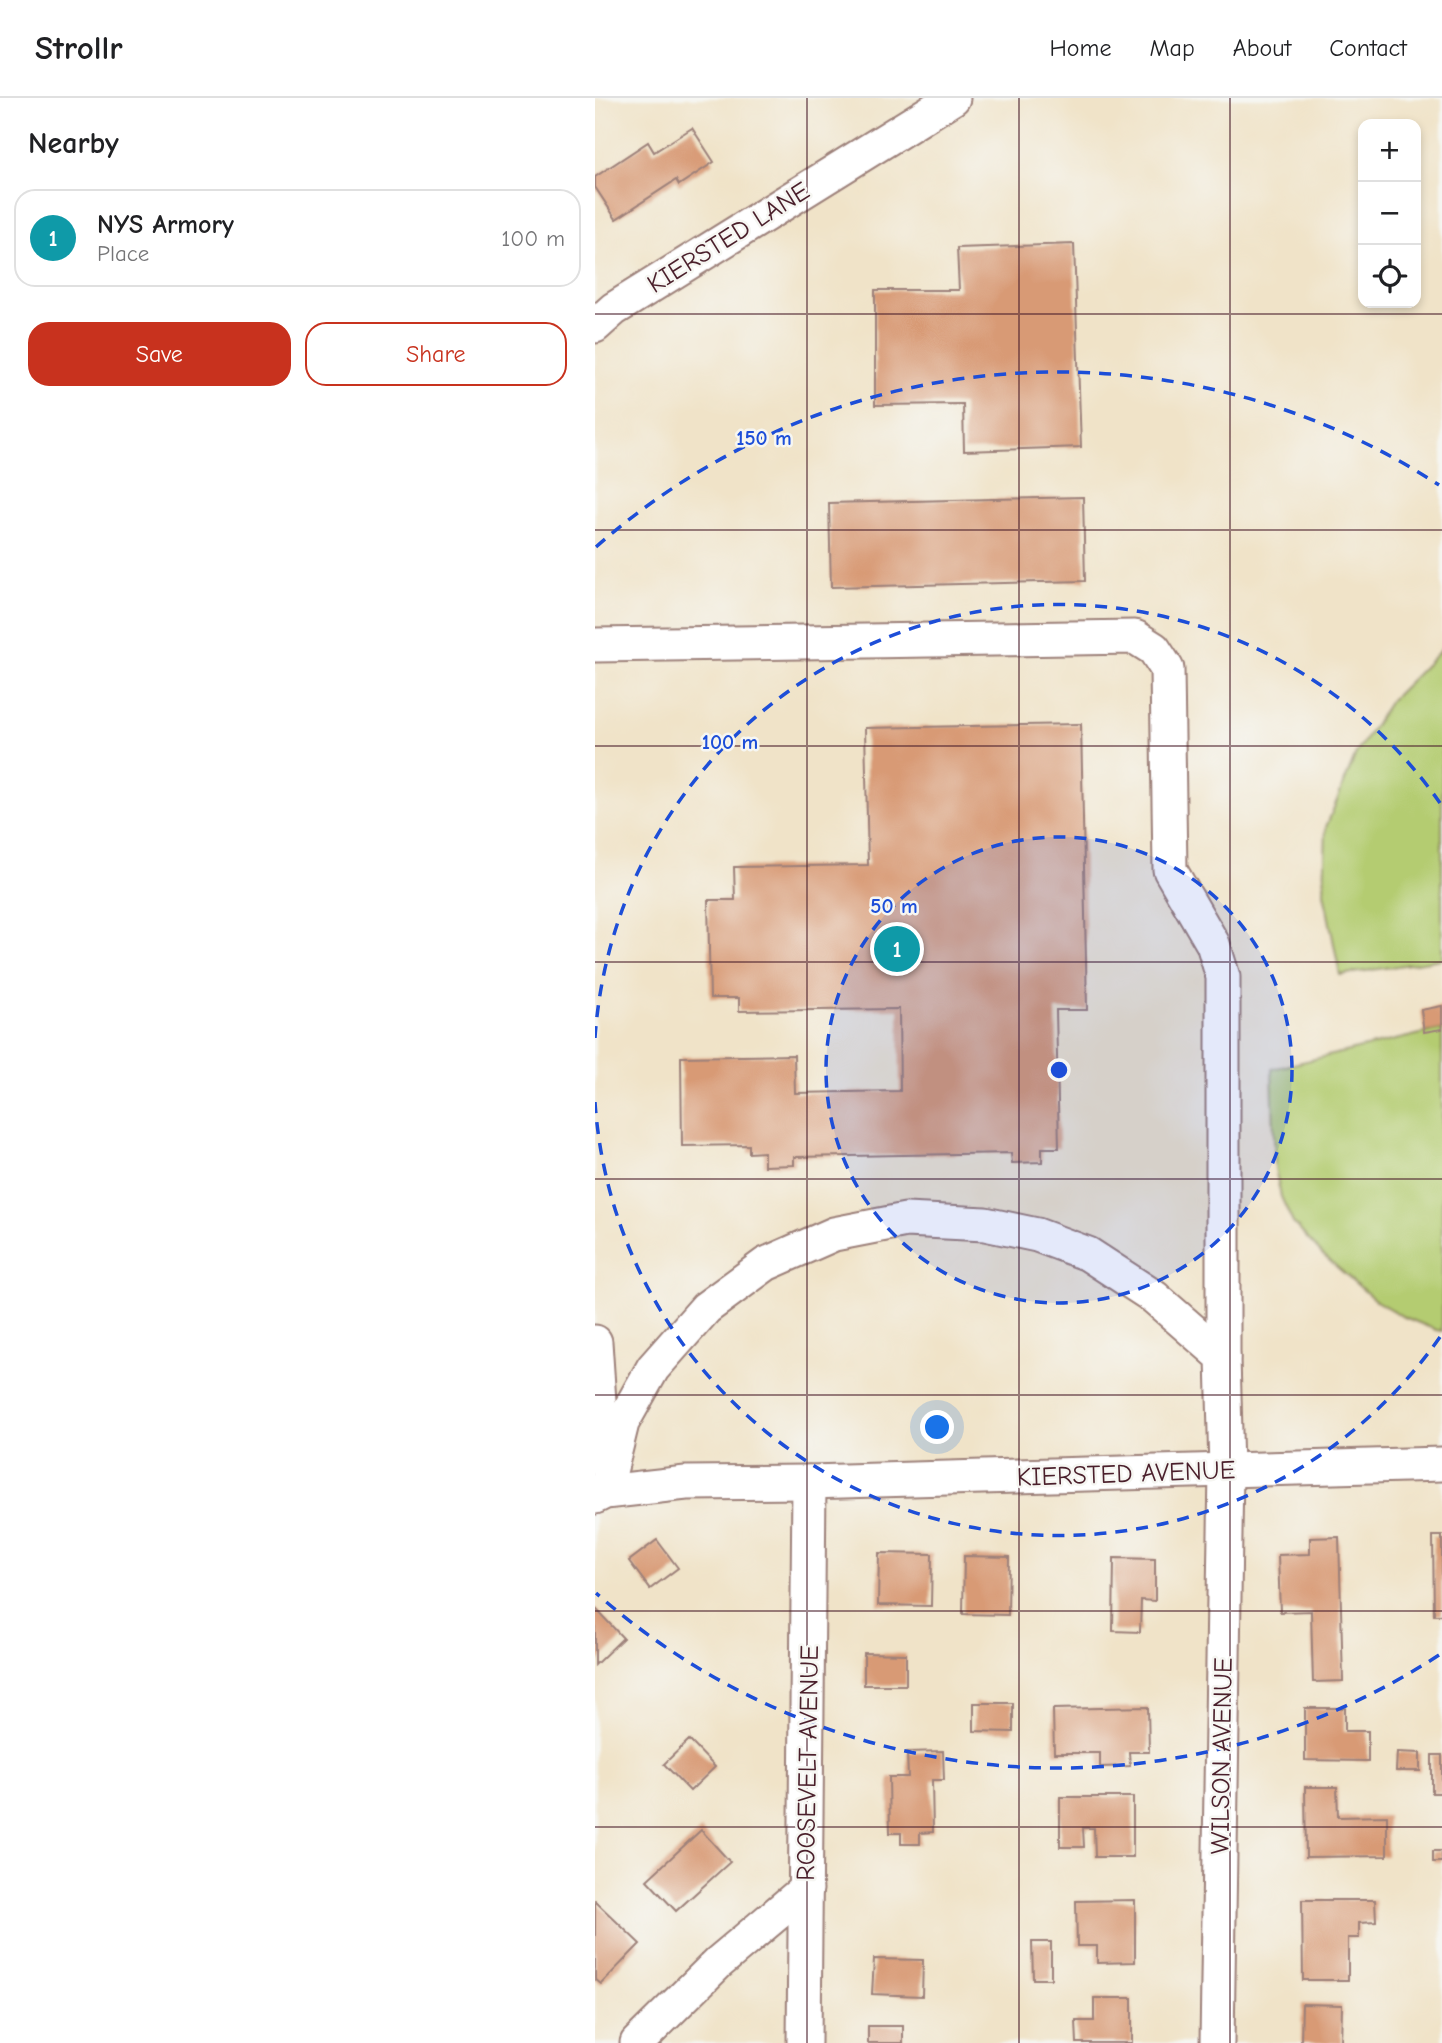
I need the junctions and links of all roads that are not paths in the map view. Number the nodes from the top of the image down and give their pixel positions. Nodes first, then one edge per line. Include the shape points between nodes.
1 (953, 98) edge
2 (595, 326) edge
3 (595, 645) edge
4 (595, 1342) edge
5 (1223, 1357) junction
6 (1442, 1464) edge
7 (1226, 1470) junction
8 (809, 1482) junction
9 (600, 1494) edge
10 (806, 1889) junction
11 (637, 2043) edge
12 (804, 2043) edge
13 (1217, 2043) edge

1 - 2 street, KIERSTED LANE via 614,309
3 - 5 street, WILSON AVENUE via 1135,636 1154,649 1167,670 1170,870 1213,944 1223,977
4 - 9 street
5 - 7 street, WILSON AVENUE
5 - 9 street via 1154,1297 1088,1254 1037,1235 985,1224 906,1220 834,1234 766,1264 706,1308 653,1368 622,1423
6 - 7 street, KIERSTED AVENUE
7 - 8 street, KIERSTED AVENUE
7 - 13 street, WILSON AVENUE
8 - 9 street, KIERSTED AVENUE via 686,1483
8 - 10 street, ROOSEVELT AVENUE
10 - 11 street via 718,1963
10 - 12 street, ROOSEVELT AVENUE

